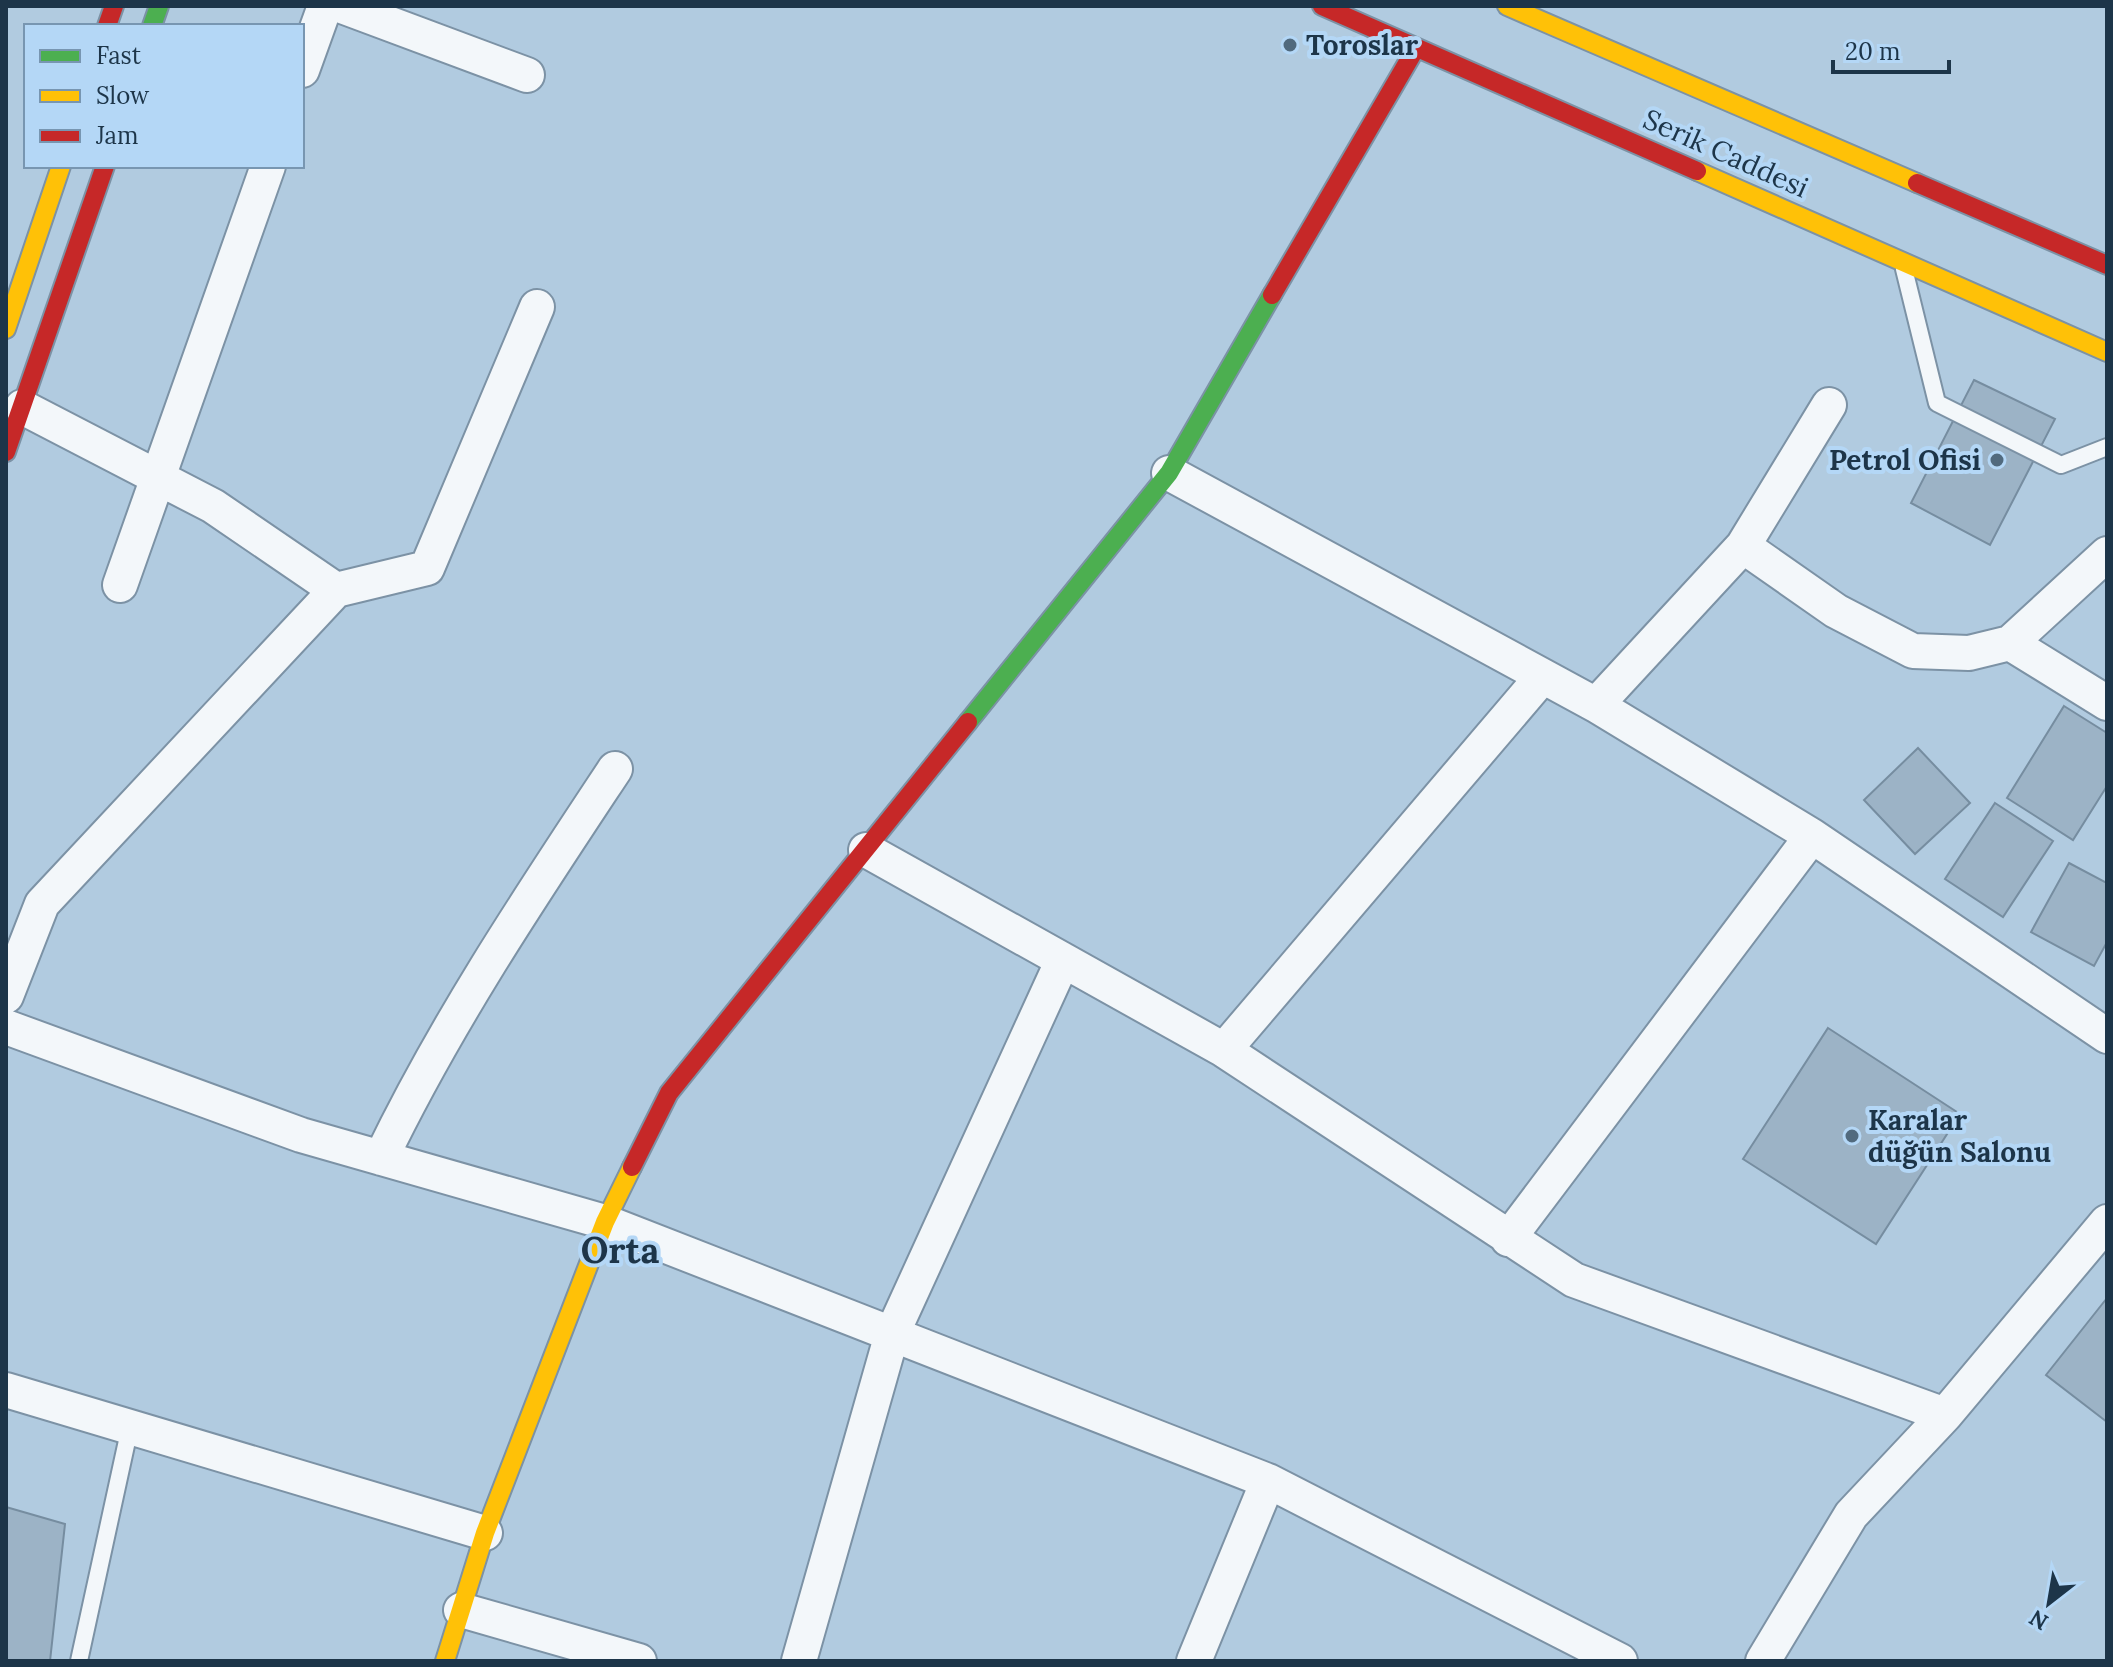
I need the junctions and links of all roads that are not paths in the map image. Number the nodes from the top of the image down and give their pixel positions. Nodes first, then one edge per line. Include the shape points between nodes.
1 (1322, 6) edge
2 (1507, 6) edge
3 (344, 7) edge
4 (1416, 48) junction
5 (304, 67) edge
6 (527, 75) dead end
7 (60, 168) edge
8 (104, 168) edge
9 (267, 168) edge
10 (1902, 259) junction
11 (2107, 265) edge
12 (537, 307) dead end
13 (6, 329) edge
14 (2107, 352) edge
15 (1829, 405) dead end
16 (22, 407) junction
17 (2107, 447) edge
18 (6, 452) edge
19 (1169, 473) junction
20 (158, 478) junction
21 (1743, 546) junction
22 (2107, 554) edge
23 (120, 585) dead end
24 (336, 590) junction
25 (2010, 643) junction
26 (1542, 677) junction
27 (2107, 703) edge
28 (1596, 705) junction
29 (615, 769) dead end
30 (1812, 836) junction
31 (866, 850) junction
32 (1063, 960) junction
33 (6, 996) edge
34 (6, 1027) edge
35 (2107, 1036) edge
36 (1224, 1050) junction
37 (381, 1158) junction
38 (605, 1222) junction
39 (2107, 1222) edge
40 (1508, 1239) junction
41 (892, 1334) junction
42 (6, 1390) edge
43 (1945, 1415) junction
44 (130, 1427) junction
45 (1268, 1481) junction
46 (485, 1533) junction
47 (461, 1610) junction
48 (79, 1661) edge
49 (445, 1661) edge
50 (639, 1661) edge
51 (799, 1661) edge
52 (1194, 1661) edge
53 (1620, 1661) edge
54 (1763, 1661) edge

1 - 4 main road, Serik Caddesi
2 - 11 main road, Serik Caddesi
3 - 5 street
3 - 6 street
4 - 10 main road, Serik Caddesi
4 - 19 main road
7 - 13 main road
8 - 16 main road
9 - 20 street
10 - 14 main road, Serik Caddesi
10 - 17 lane via 1937,403 2061,465
12 - 24 street via 427,568
15 - 21 street
16 - 18 main road
16 - 20 street
19 - 26 street
19 - 31 main road
20 - 23 street
20 - 24 street via 213,506
21 - 25 street via 1836,611 1913,651 1969,653
21 - 28 street
22 - 25 street
24 - 33 street via 42,904
25 - 27 street
26 - 28 street
26 - 36 street
28 - 30 street
29 - 37 street via 423,1071
30 - 35 street
30 - 40 street
31 - 32 street
31 - 38 main road via 669,1093
32 - 36 street
32 - 41 street
34 - 37 street via 301,1135
36 - 40 street
37 - 38 street
38 - 41 street
38 - 46 main road
39 - 43 street
40 - 43 street via 1574,1280
41 - 45 street
41 - 51 street
42 - 44 street
43 - 54 street via 1851,1515
44 - 46 street
44 - 48 lane
45 - 52 street
45 - 53 street
46 - 47 main road
47 - 49 main road
47 - 50 street

